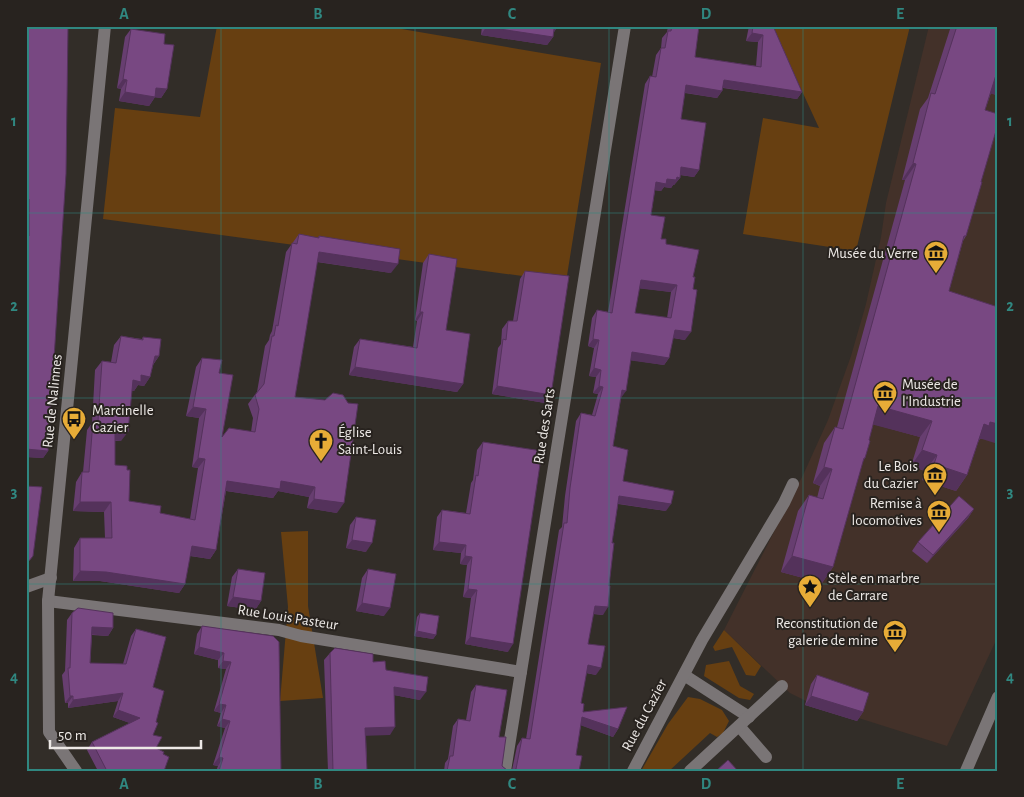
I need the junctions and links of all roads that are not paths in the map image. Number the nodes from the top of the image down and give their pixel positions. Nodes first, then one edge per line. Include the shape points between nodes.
1 (105, 26) edge
2 (624, 26) edge
3 (793, 484) dead end
4 (51, 578) junction
5 (26, 587) edge
6 (48, 602) junction
7 (521, 672) junction
8 (684, 675) junction
9 (782, 686) dead end
10 (998, 697) edge
11 (749, 717) junction
12 (739, 726) junction
13 (766, 757) dead end
14 (76, 771) edge
15 (505, 771) edge
16 (633, 771) edge
17 (690, 771) edge
18 (966, 771) edge

1 - 4 street, Rue de Nalinnes
2 - 7 street, Rue des Sarts
3 - 8 street, Rue du Cazier
4 - 5 street
4 - 6 street, Rue de Nalinnes
6 - 7 street, Rue Louis Pasteur via 279,630
6 - 14 street, Rue de Nalinnes via 49,732
7 - 15 street, Rue des Sarts
8 - 11 street, Rue du Cazier
8 - 16 street, Rue du Cazier
9 - 11 street
10 - 18 street
11 - 12 street
12 - 13 street
12 - 17 street

